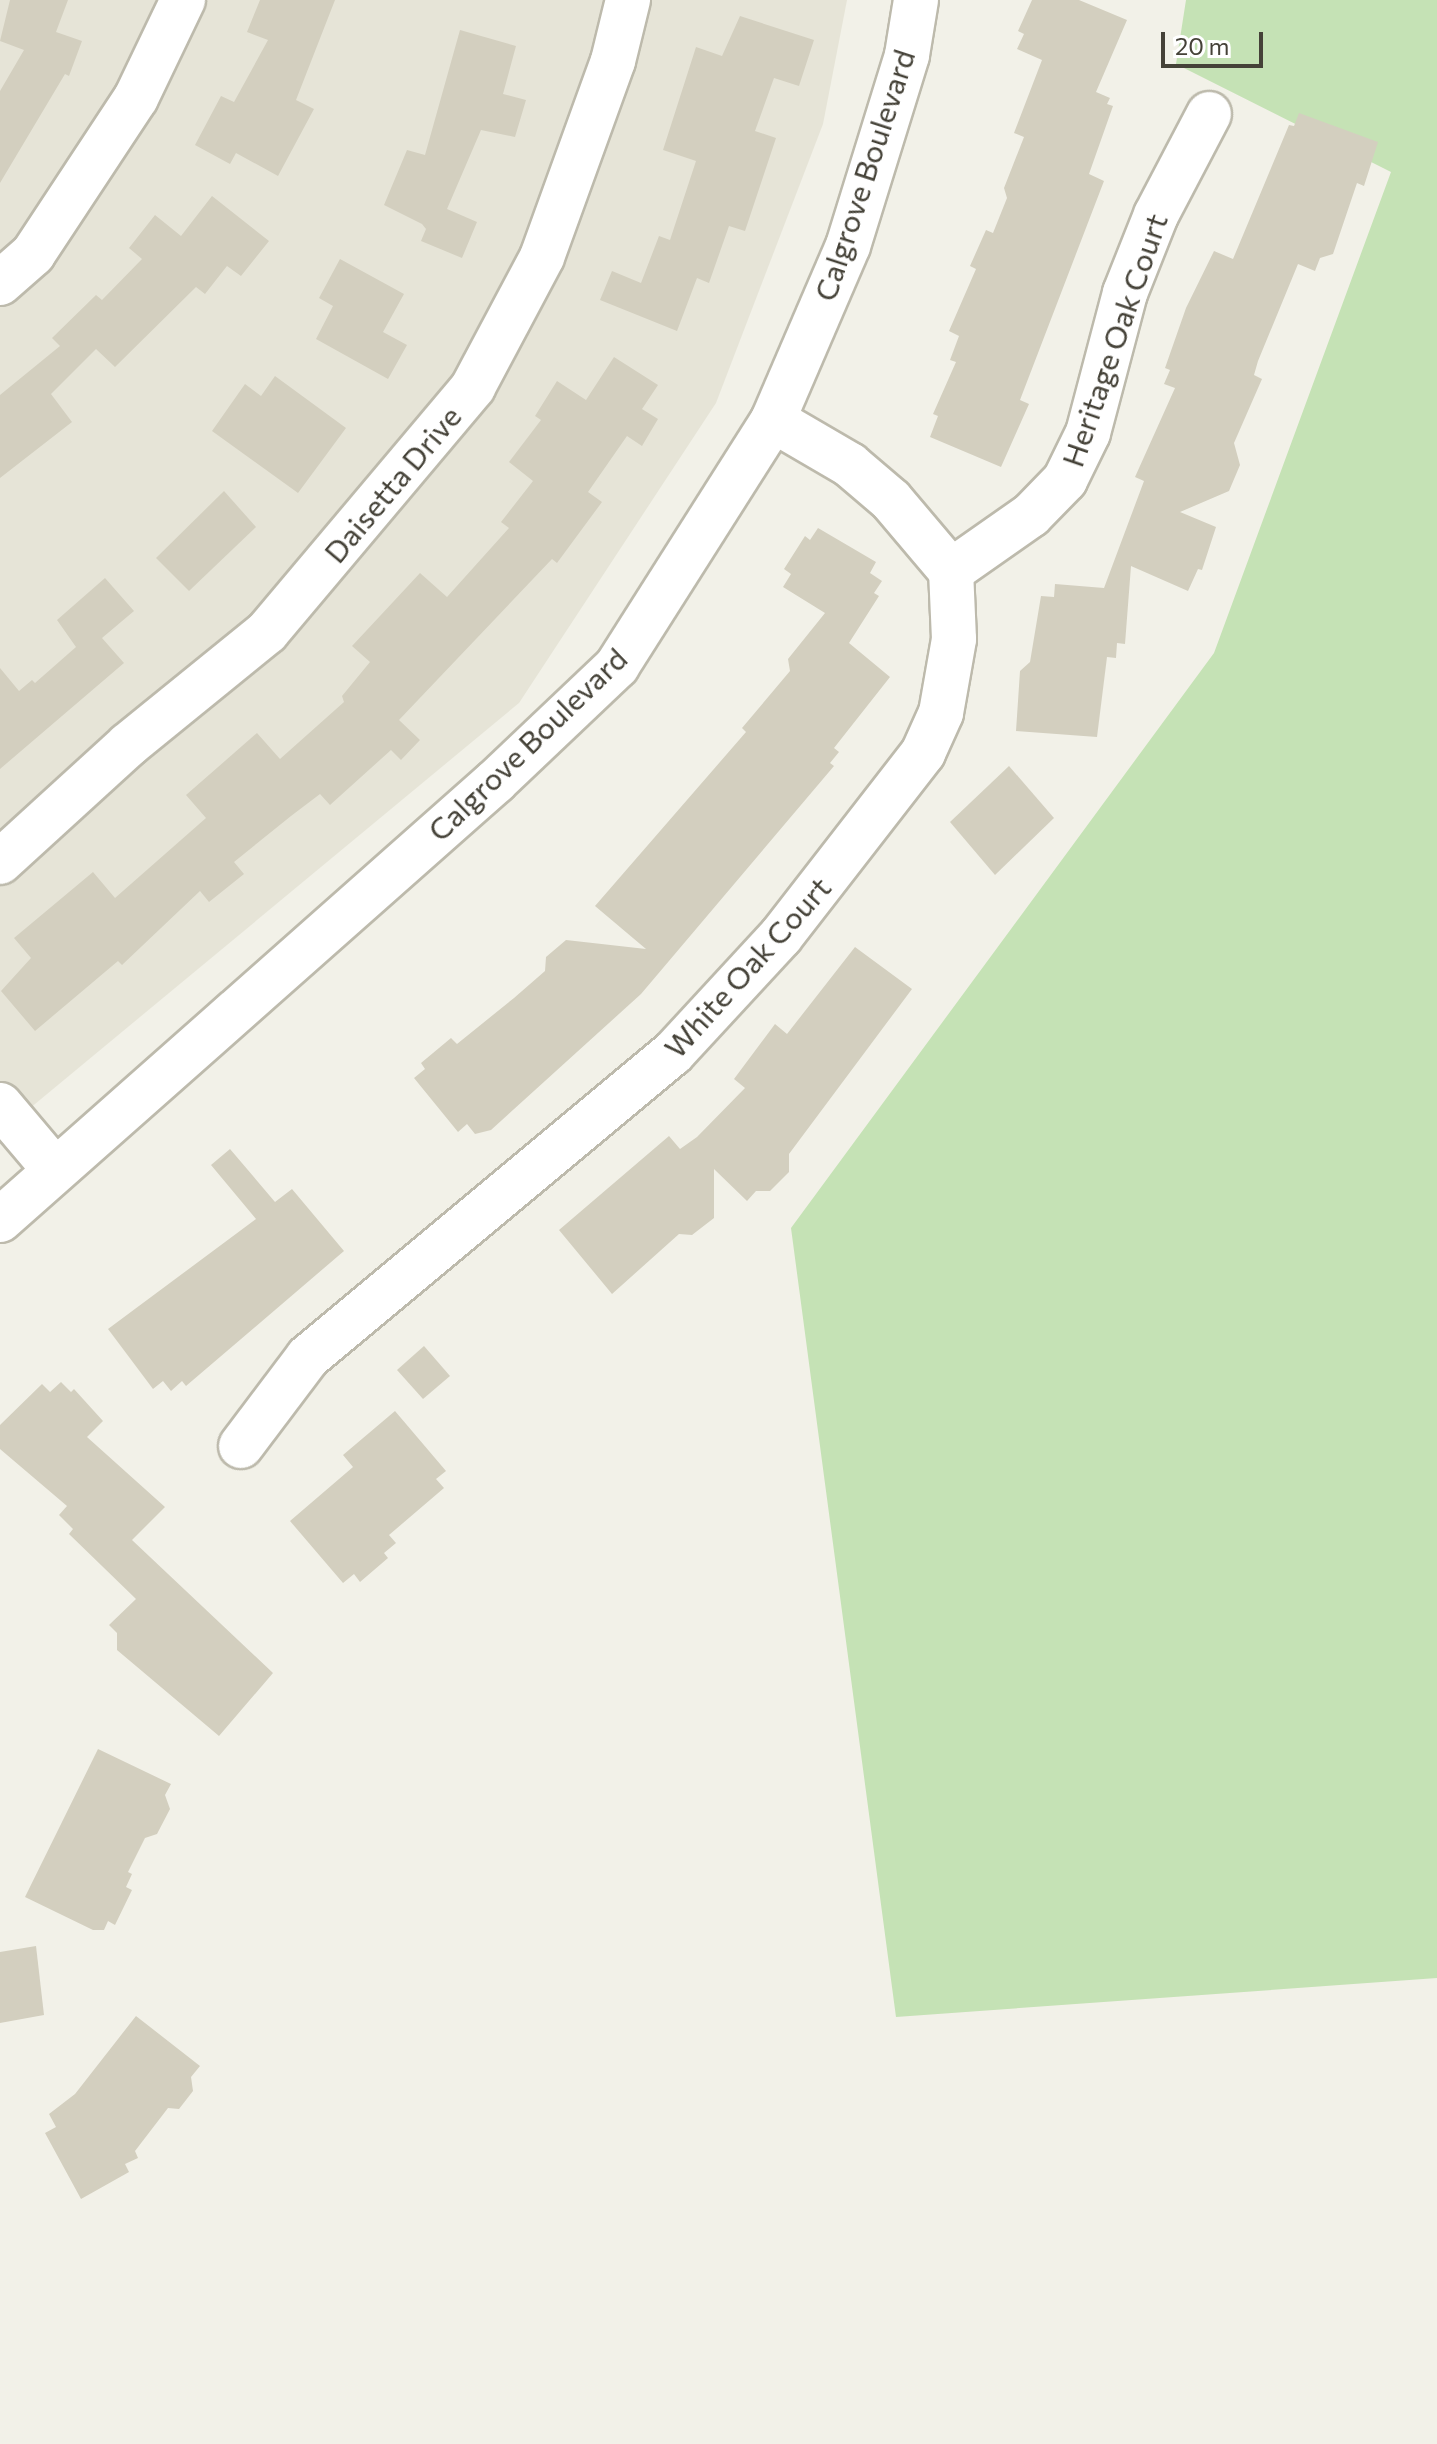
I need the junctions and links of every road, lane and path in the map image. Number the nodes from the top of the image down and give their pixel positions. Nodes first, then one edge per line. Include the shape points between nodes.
1 (183, 0) edge
2 (628, 0) edge
3 (916, 0) edge
4 (1209, 114) dead end
5 (0, 283) edge
6 (773, 420) junction
7 (951, 571) junction
8 (0, 862) edge
9 (0, 1105) edge
10 (54, 1169) junction
11 (0, 1220) edge
12 (241, 1446) dead end

1 - 5 street via 136,98 33,254
2 - 8 street, Daisetta Drive via 613,61 542,257 473,387 267,632 128,745
3 - 6 street, Calgrove Boulevard via 907,55 848,246
4 - 7 street, Heritage Oak Court via 1156,215 1125,293 1088,433 1065,480 1031,515
6 - 7 street via 870,482
6 - 10 street, Calgrove Boulevard via 617,666 496,781
7 - 12 street, White Oak Court via 954,639 941,713 923,753 781,936 673,1053 308,1357
9 - 10 street
10 - 11 street, Calgrove Boulevard

